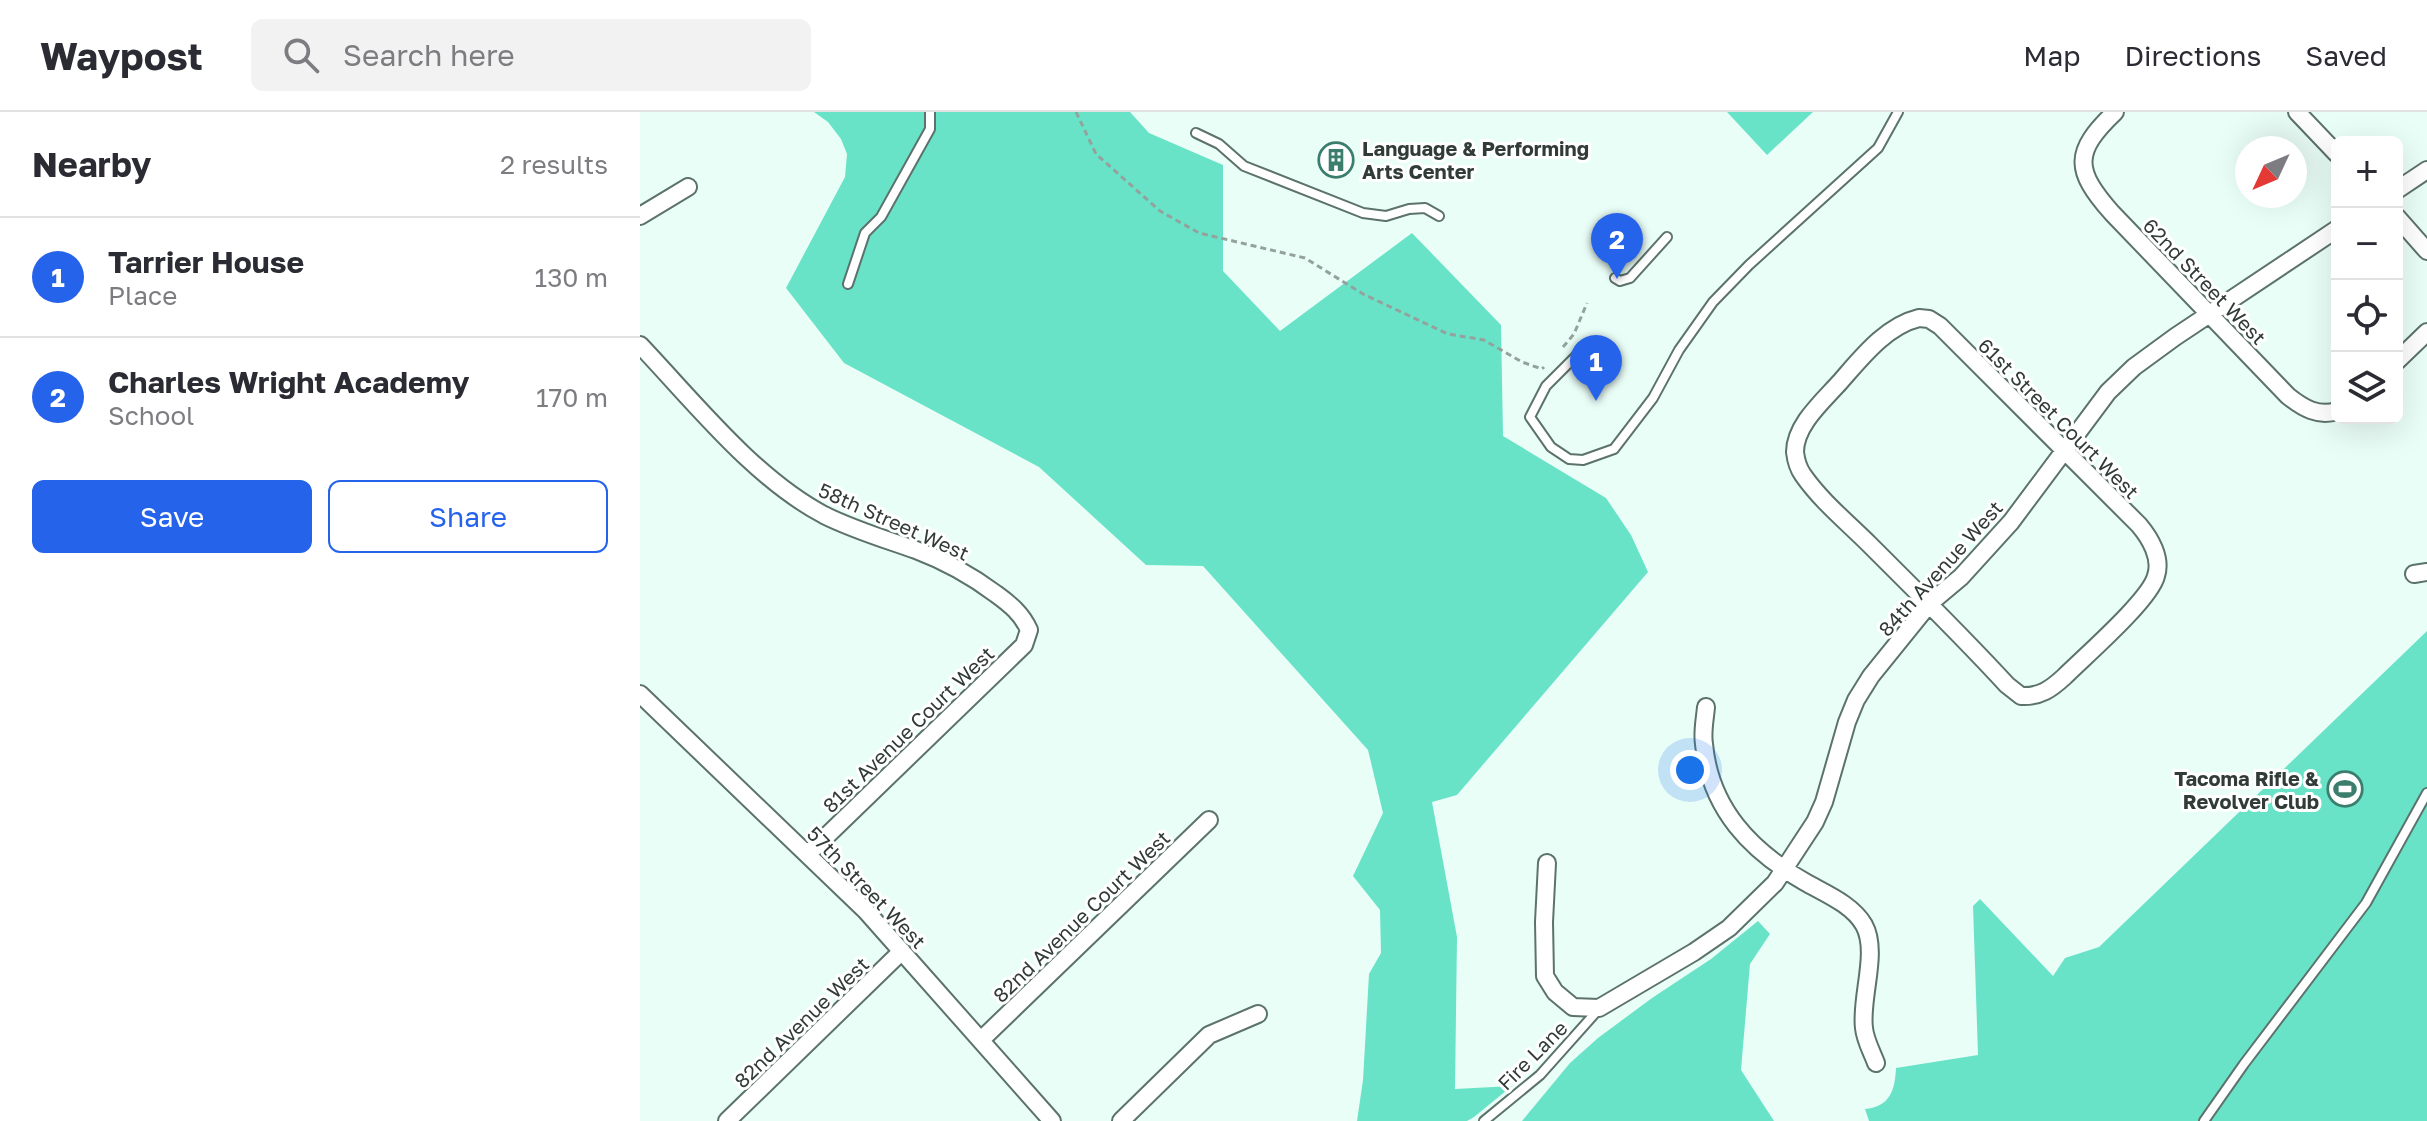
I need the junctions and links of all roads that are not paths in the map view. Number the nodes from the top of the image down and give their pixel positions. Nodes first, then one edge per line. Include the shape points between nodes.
1 (930, 112) edge
2 (1898, 112) edge
3 (2115, 112) edge
4 (2297, 112) edge
5 (1196, 133) dead end
6 (2331, 148) edge
7 (2427, 170) edge
8 (2403, 186) edge
9 (688, 187) dead end
10 (640, 216) edge
11 (1439, 216) dead end
12 (2403, 224) edge
13 (2331, 233) edge
14 (1667, 237) dead end
15 (2427, 251) edge
16 (1615, 278) dead end
17 (848, 284) dead end
18 (2210, 313) junction
19 (2427, 332) edge
20 (640, 345) edge
21 (1579, 353) dead end
22 (2403, 355) edge
23 (2331, 412) edge
24 (2064, 451) junction
25 (1930, 603) junction
26 (1029, 630) joint
27 (640, 694) edge
28 (1706, 707) dead end
29 (2427, 793) edge
30 (1209, 820) dead end
31 (808, 854) junction
32 (1547, 863) dead end
33 (1784, 870) junction
34 (902, 951) junction
35 (1599, 1008) junction
36 (1258, 1014) dead end
37 (981, 1040) junction
38 (1876, 1063) dead end
39 (727, 1121) edge
40 (1052, 1121) edge
41 (1121, 1121) edge
42 (1484, 1121) edge
43 (2204, 1121) edge

1 - 17 lane via 930,129 881,217 865,233
2 - 21 lane via 1878,148 1713,302 1625,437 1614,449 1583,460 1569,459 1551,447 1530,417 1546,386
3 - 18 street, 62nd Street West via 2085,148 2085,172 2093,190
4 - 6 street
5 - 11 lane via 1244,166 1363,213 1386,216 1425,208
7 - 8 street
9 - 10 street
12 - 15 street
13 - 18 street, 84th Avenue West
14 - 16 lane via 1630,278
18 - 23 street, 62nd Street West via 2288,396 2311,410
18 - 24 street, 84th Avenue West via 2122,377
19 - 22 street
20 - 26 street, 58th Street West via 780,487 845,525 962,571 1009,604
24 - 25 street, 84th Avenue West via 2011,522
24 - 25 street, 61st Street Court West via 2152,544 2158,571 2149,592 2049,690 2025,697 2007,685
24 - 25 street, 61st Street Court West via 1929,319 1904,322 1865,354 1801,430 1797,465 1817,492
25 - 33 street, 84th Avenue West via 1856,700 1824,802
26 - 31 street, 81st Avenue Court West via 1024,645
27 - 31 street, 57th Street West
28 - 33 street via 1703,742 1717,794 1738,830
29 - 43 lane via 2366,903
30 - 37 street, 82nd Avenue Court West
31 - 34 street, 57th Street West
32 - 35 street via 1545,976 1573,1007
33 - 35 street, 84th Avenue West via 1729,928
33 - 38 street via 1846,906 1864,924 1869,939 1864,1029
34 - 37 street, 57th Street West
34 - 39 street, 82nd Avenue West
35 - 42 lane, Fire Lane via 1540,1075
36 - 41 street via 1209,1035
37 - 40 street, 57th Street West

